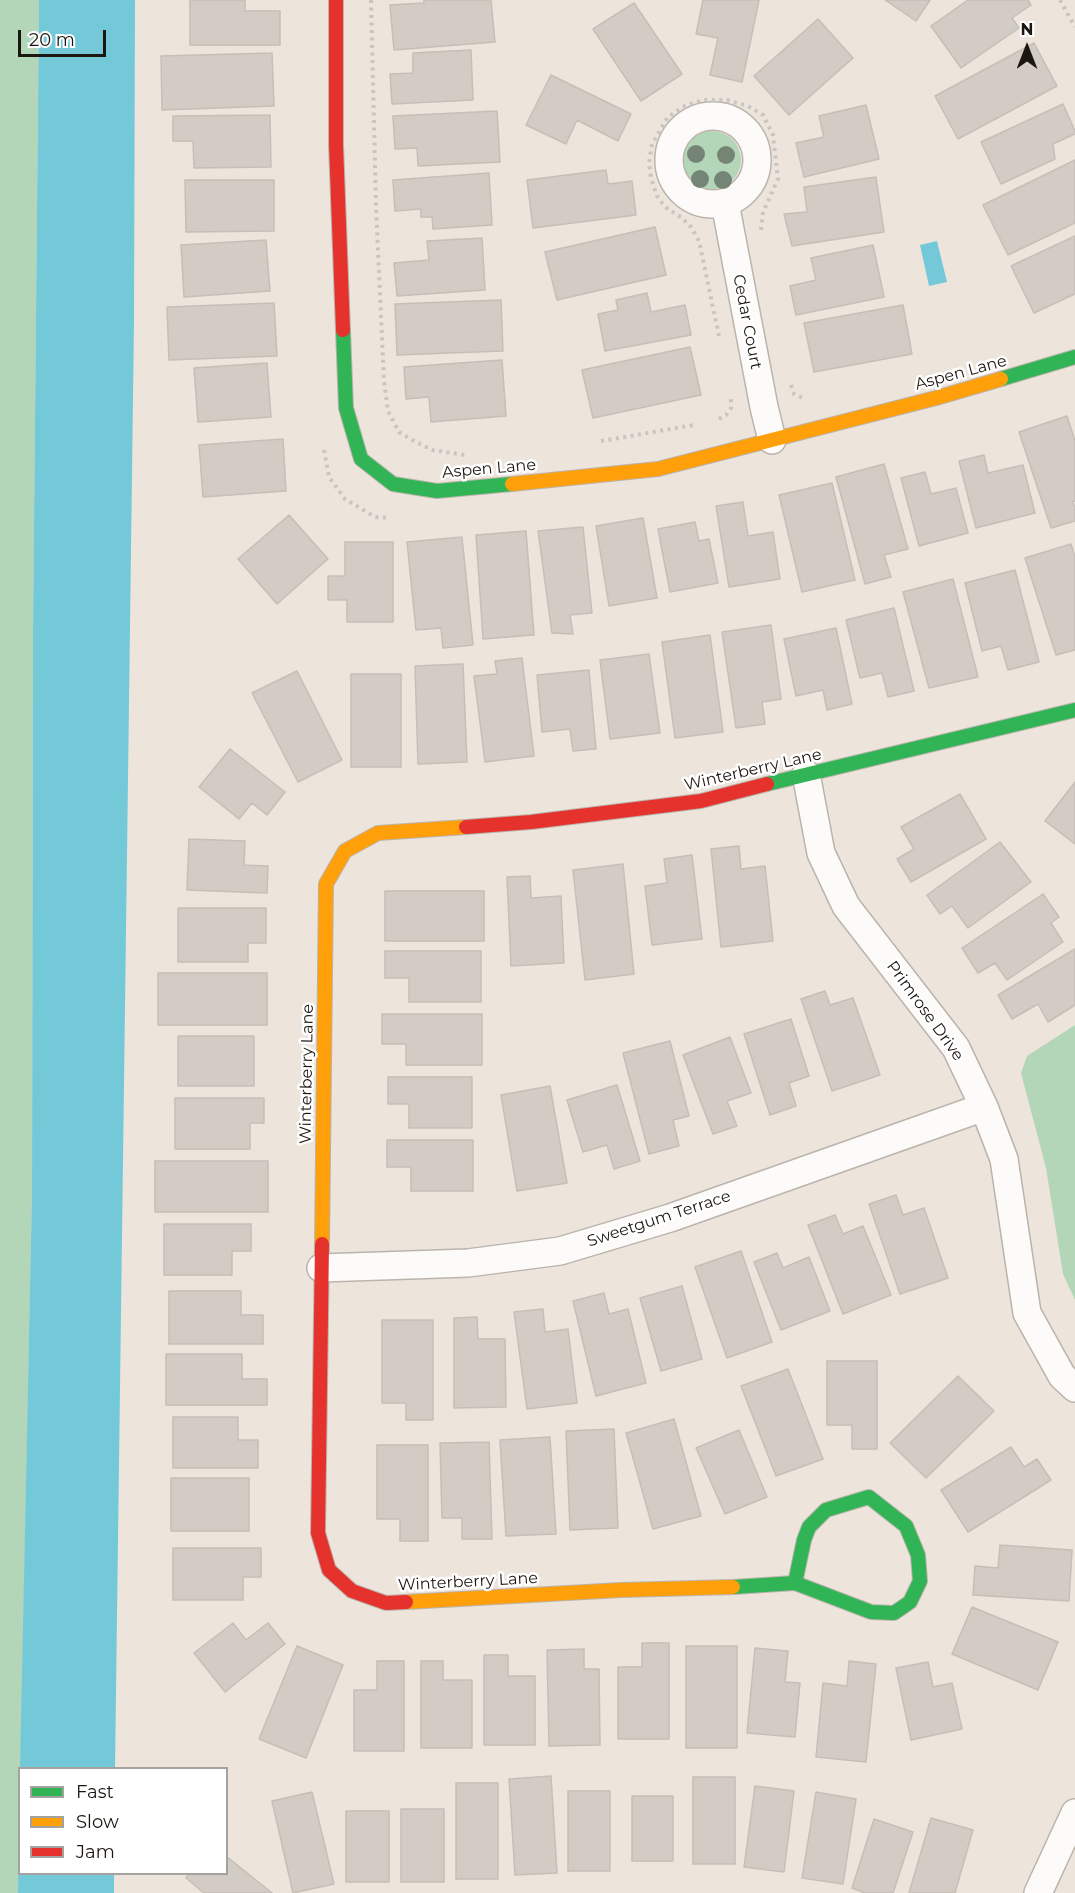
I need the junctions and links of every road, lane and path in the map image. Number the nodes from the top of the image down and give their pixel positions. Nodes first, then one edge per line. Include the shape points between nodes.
1 (336, 0) edge
2 (371, 0) edge
3 (1060, 0) edge
4 (1075, 27) edge
5 (724, 203) dead end
6 (763, 237) dead end
7 (720, 342) dead end
8 (1075, 357) edge
9 (791, 383) dead end
10 (731, 395) dead end
11 (804, 399) dead end
12 (711, 421) dead end
13 (703, 423) dead end
14 (772, 440) junction
15 (591, 442) dead end
16 (323, 446) dead end
17 (472, 456) dead end
18 (394, 518) dead end
19 (1075, 710) edge
20 (806, 774) junction
21 (984, 1107) junction
22 (321, 1268) junction
23 (1075, 1388) edge
24 (795, 1583) junction
25 (1075, 1814) edge
26 (1038, 1893) edge

1 - 14 street, Aspen Lane via 336,145 346,408 362,459 393,484 437,491 658,469
2 - 17 path via 376,218 388,411 399,432 412,440 432,450
3 - 4 path
5 - 14 street, Cedar Court
6 - 7 path via 763,212 778,179 773,135 763,115 727,100 703,100 668,117 652,144 651,178 665,207 682,218 699,241
8 - 14 street, Aspen Lane
9 - 11 path via 794,394
10 - 12 path via 731,408 726,415
13 - 15 path
16 - 18 path via 329,477 345,500 375,517
19 - 20 street, Winterberry Lane
20 - 21 street, Primrose Drive via 821,853 846,906 956,1048
20 - 22 street, Winterberry Lane via 701,801 531,822 378,833 345,851 326,884
21 - 22 street, Sweetgum Terrace via 670,1218 560,1251 468,1263
21 - 23 street, Primrose Drive via 1004,1159 1027,1313 1062,1376
22 - 24 street, Winterberry Lane via 318,1533 329,1570 352,1591 386,1603
24 - 24 street, Winterberry Lane via 809,1527 826,1510 858,1499 869,1497 906,1526 918,1555 920,1581 910,1602 894,1613 871,1612
25 - 26 street

